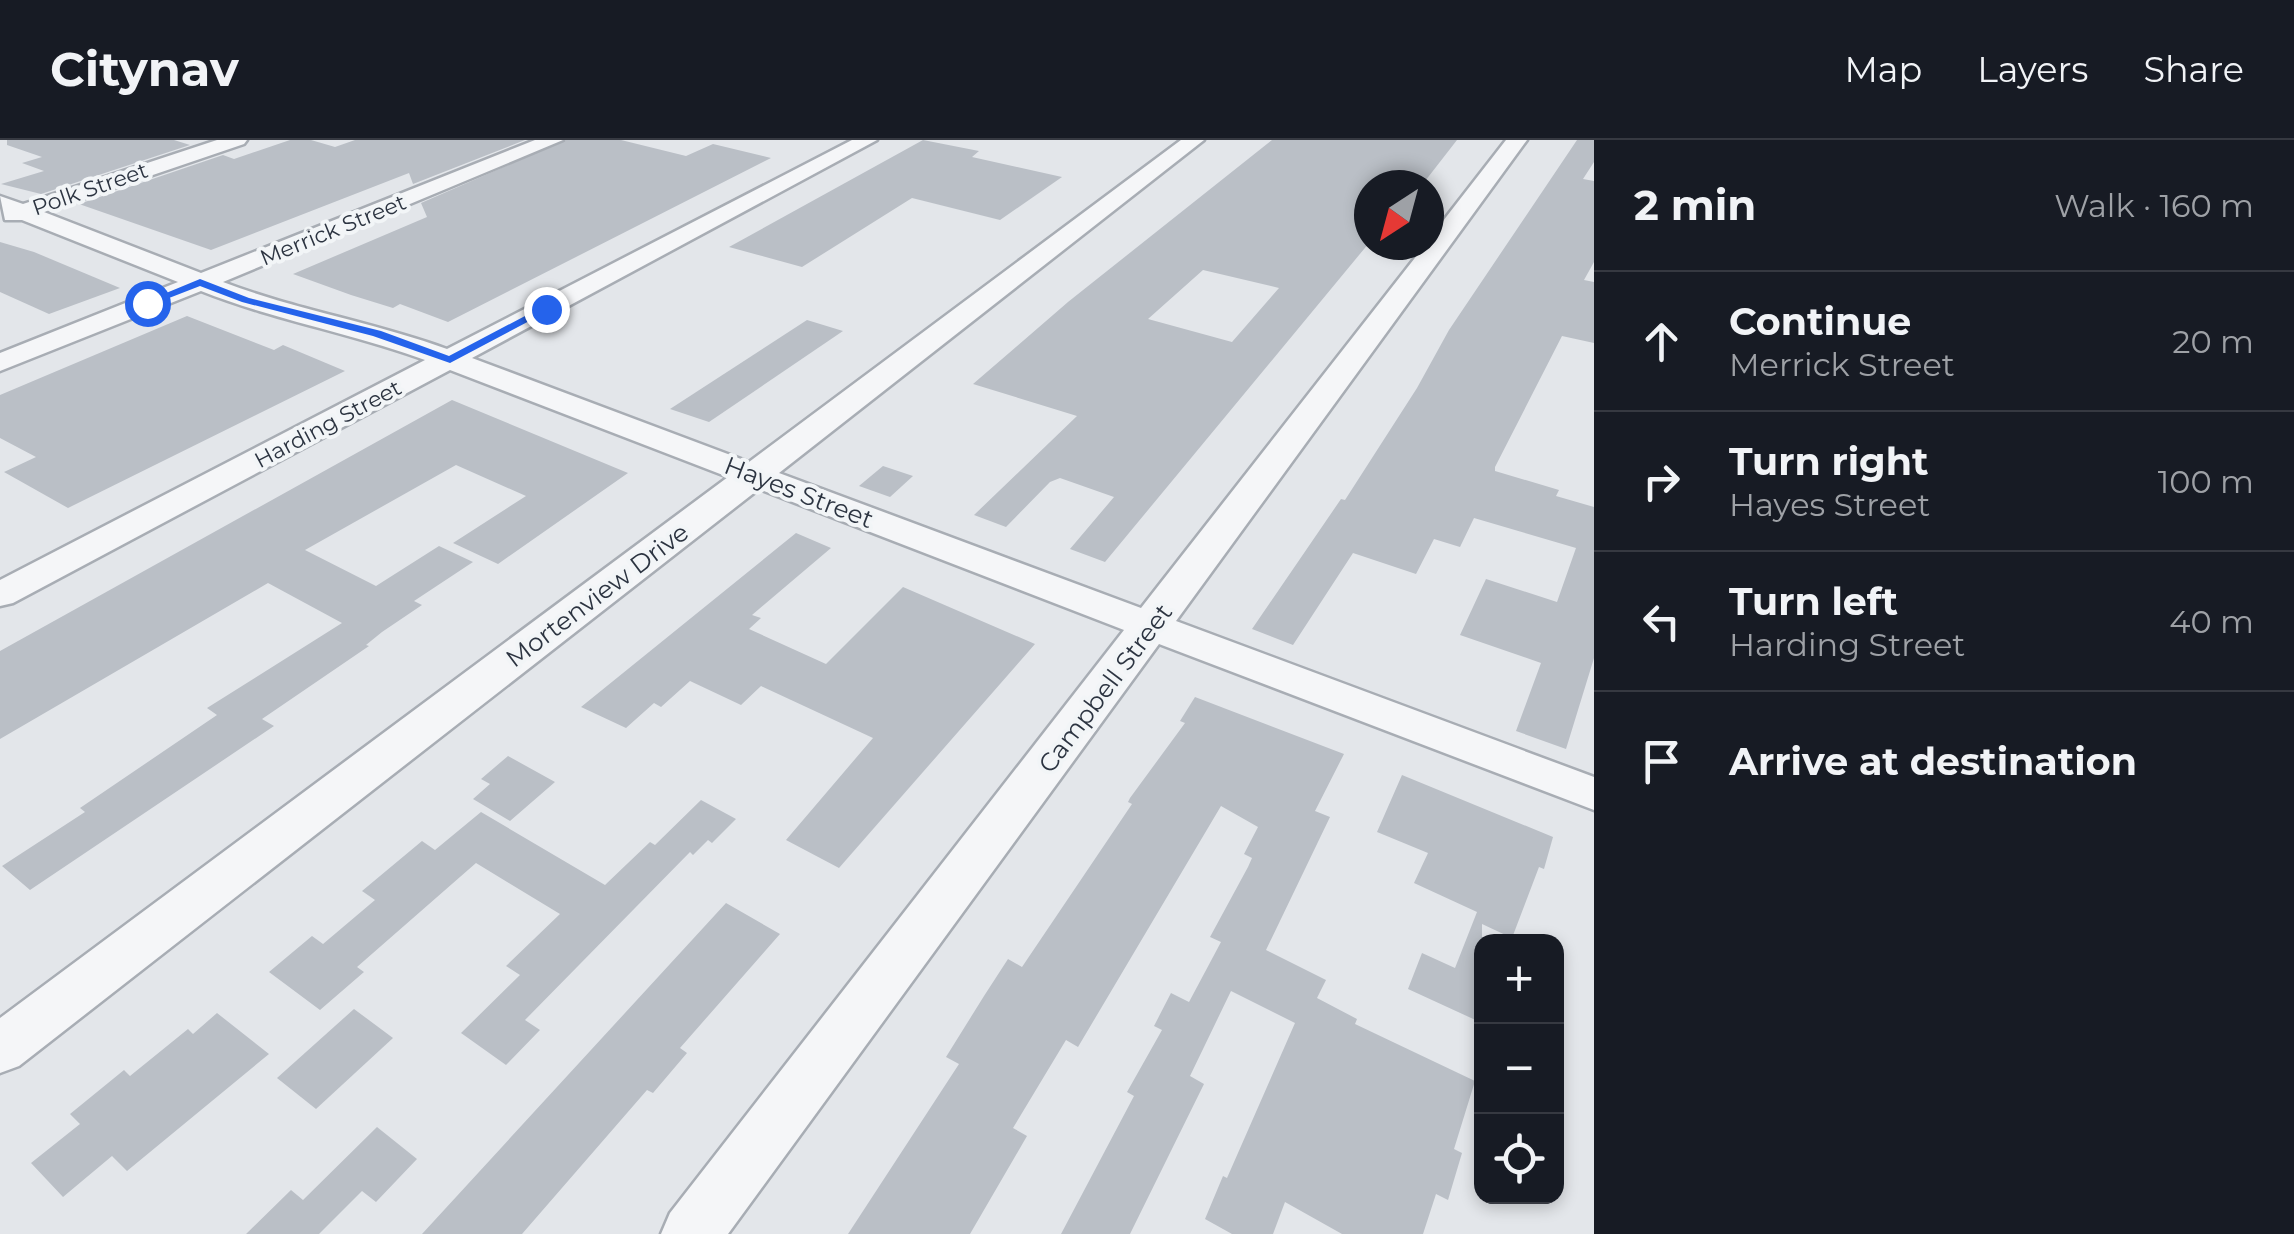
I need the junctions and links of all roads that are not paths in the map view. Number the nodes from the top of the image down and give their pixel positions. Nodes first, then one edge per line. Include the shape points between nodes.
1 (236, 140) edge
2 (553, 140) edge
3 (868, 140) edge
4 (1194, 140) edge
5 (1517, 140) edge
6 (8, 211) edge
7 (200, 282) junction
8 (450, 360) junction
9 (0, 362) edge
10 (753, 475) junction
11 (0, 595) edge
12 (1152, 626) junction
13 (1594, 794) edge
14 (0, 1049) edge
15 (692, 1234) edge

1 - 6 street, Polk Street
2 - 7 street, Merrick Street
3 - 8 street, Harding Street
4 - 10 street, Mortenview Drive
5 - 12 street, Campbell Street
6 - 7 street, Hayes Street
7 - 8 street, Hayes Street
7 - 9 street, Merrick Street
8 - 10 street, Hayes Street
8 - 11 street, Harding Street
10 - 12 street, Hayes Street
10 - 14 street, Mortenview Drive
12 - 13 street, Hayes Street
12 - 15 street, Campbell Street

